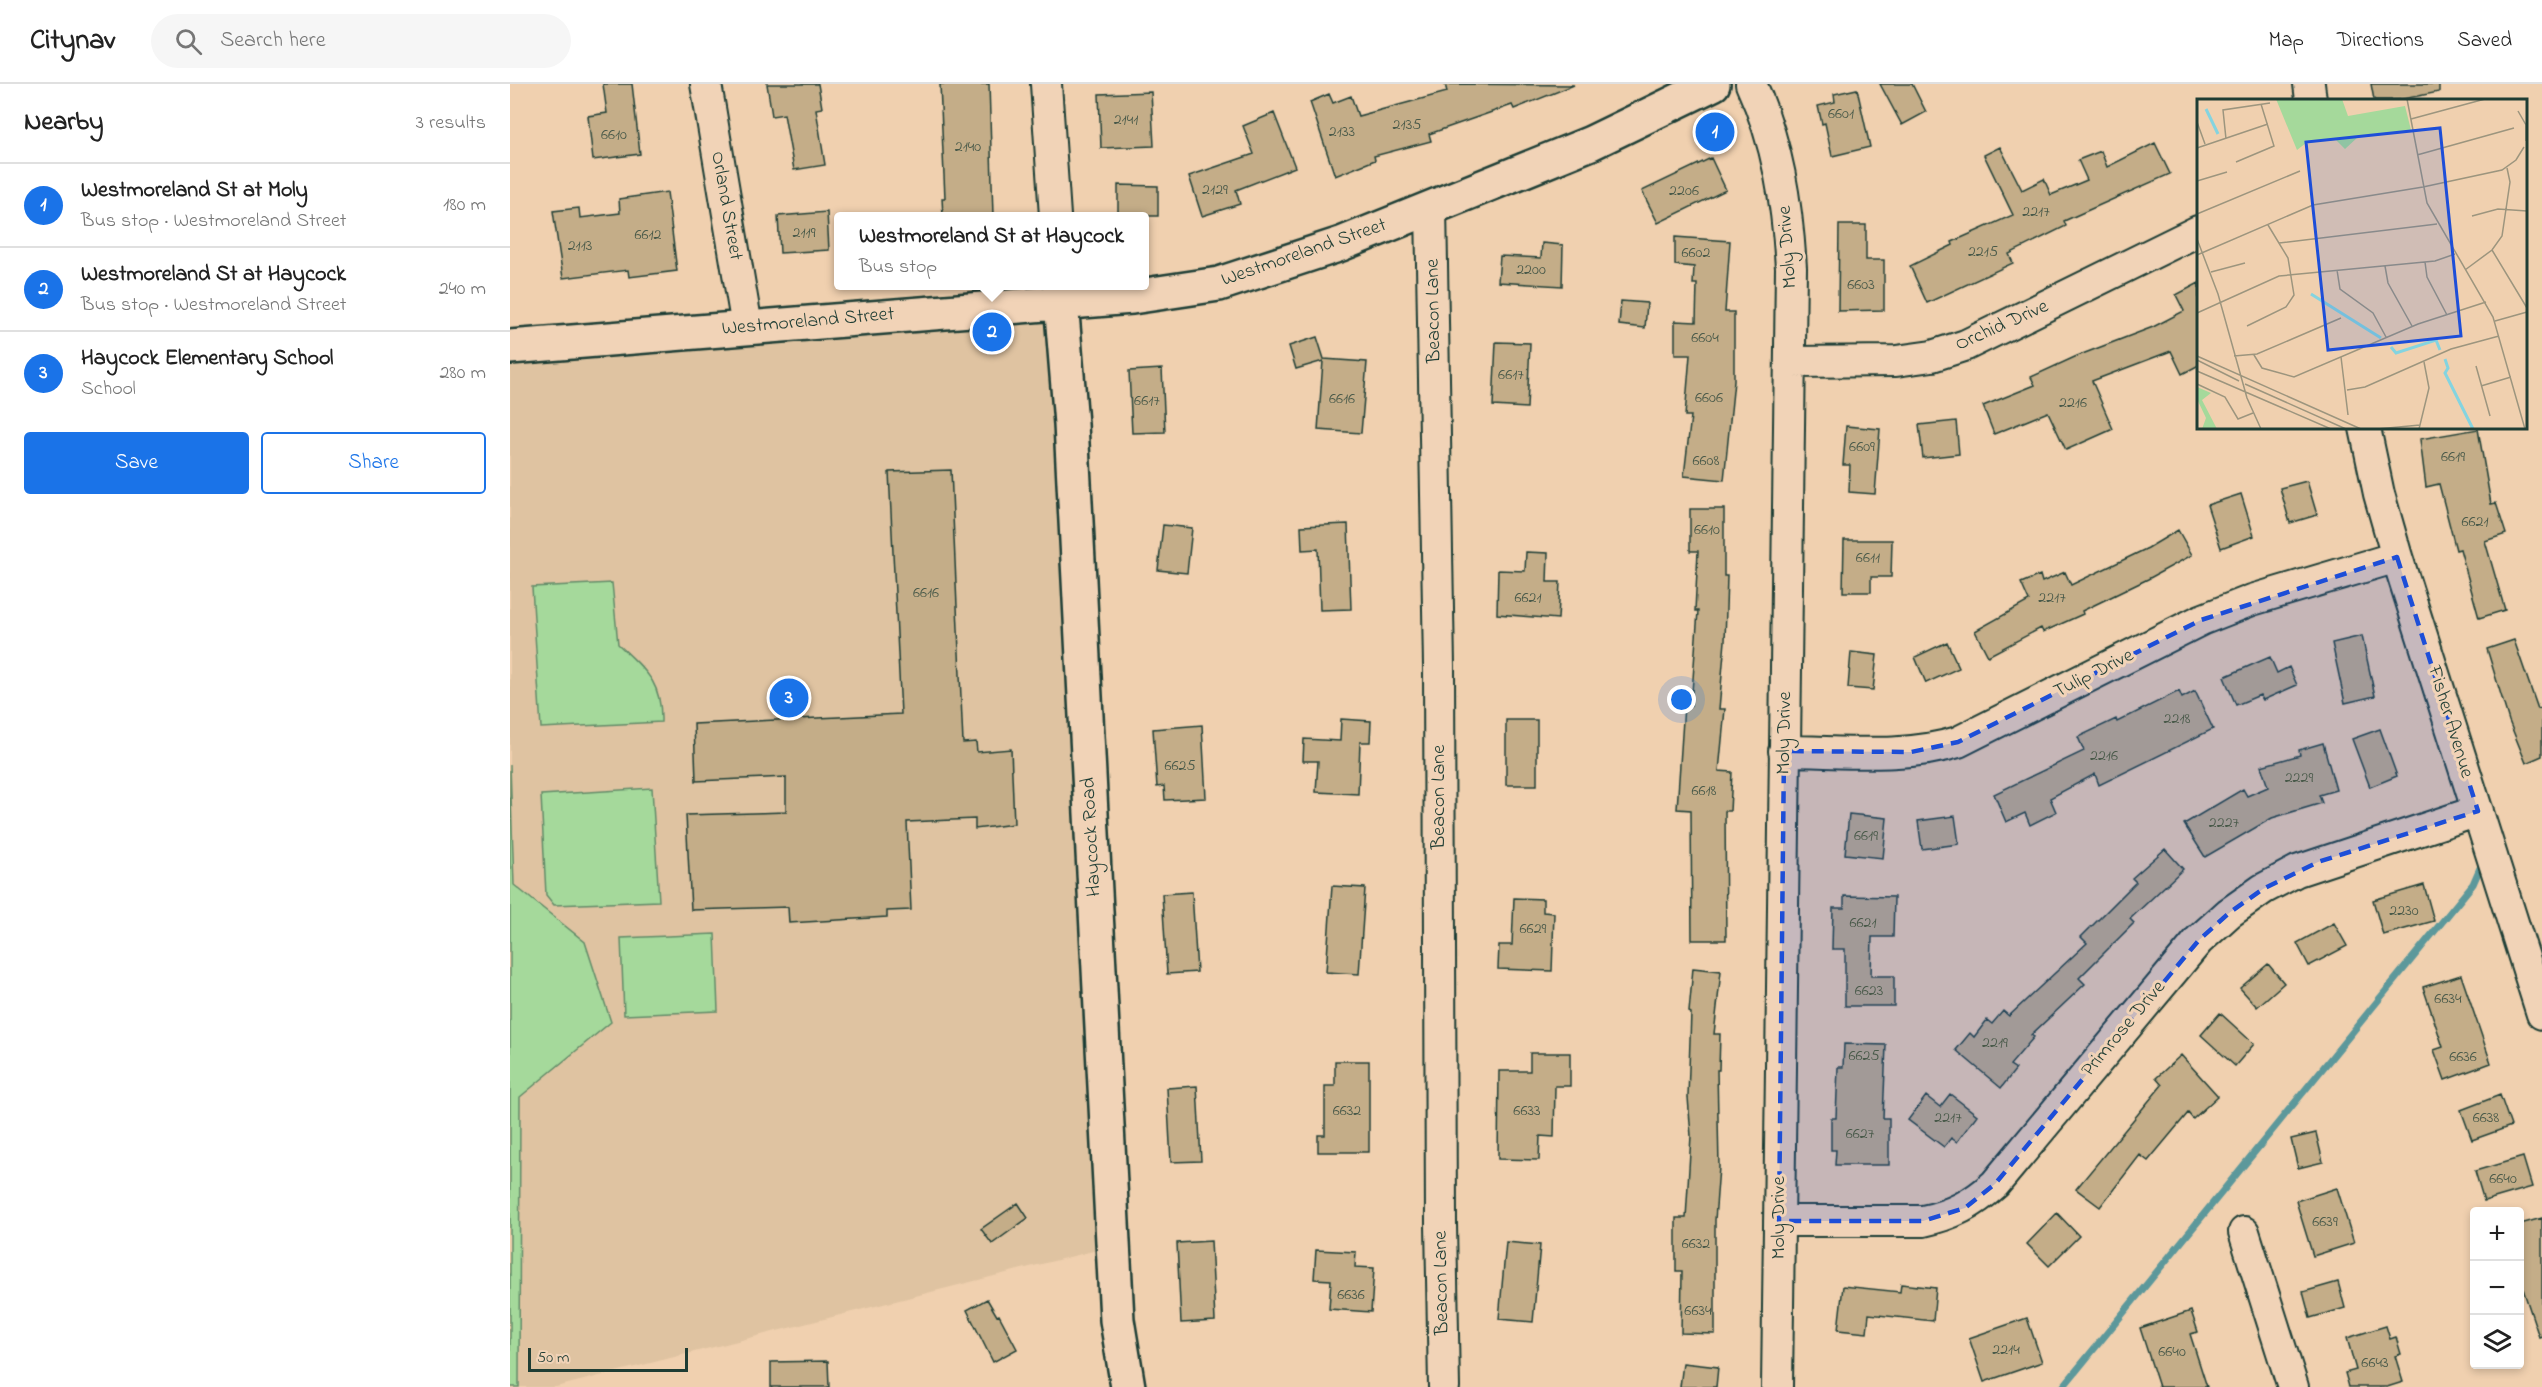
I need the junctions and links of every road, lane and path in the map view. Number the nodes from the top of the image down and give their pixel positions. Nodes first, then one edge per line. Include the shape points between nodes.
1 (706, 84) edge
2 (1046, 84) edge
3 (1713, 84) edge
4 (1751, 84) edge
5 (2308, 84) edge
6 (2311, 99) edge
7 (1431, 207) junction
8 (1054, 212) edge
9 (2197, 232) edge
10 (1061, 293) edge
11 (747, 327) junction
12 (510, 347) edge
13 (1791, 362) junction
14 (2365, 429) edge
15 (2397, 556) junction
16 (1784, 751) junction
17 (2478, 811) junction
18 (2542, 1014) edge
19 (1779, 1221) junction
20 (2244, 1232) dead end
21 (1128, 1387) edge
22 (1444, 1387) edge
23 (1777, 1387) edge
24 (2293, 1387) edge

1 - 11 street, Orland Street
2 - 8 street
3 - 7 main road, Westmoreland Street via 1591,143
4 - 13 street, Moly Drive via 1778,158 1788,214
5 - 6 street
7 - 10 main road, Westmoreland Street via 1341,244 1219,284 1132,297
7 - 22 street, Beacon Lane
9 - 13 street, Orchid Drive via 1954,349 1896,362
10 - 11 main road, Westmoreland Street
10 - 21 main road, Haycock Road via 1117,1320
11 - 12 main road, Westmoreland Street
13 - 16 street, Moly Drive
14 - 15 street, Fisher Avenue
15 - 16 street, Tulip Drive via 2252,600 2201,620 1958,742 1911,752
15 - 17 street, Fisher Avenue
16 - 19 street, Moly Drive
17 - 18 street, Fisher Avenue
17 - 19 street, Primrose Drive via 2318,862 2263,889 2229,913 2199,940 1995,1184 1965,1208 1923,1221
19 - 23 street, Moly Drive
20 - 24 street

